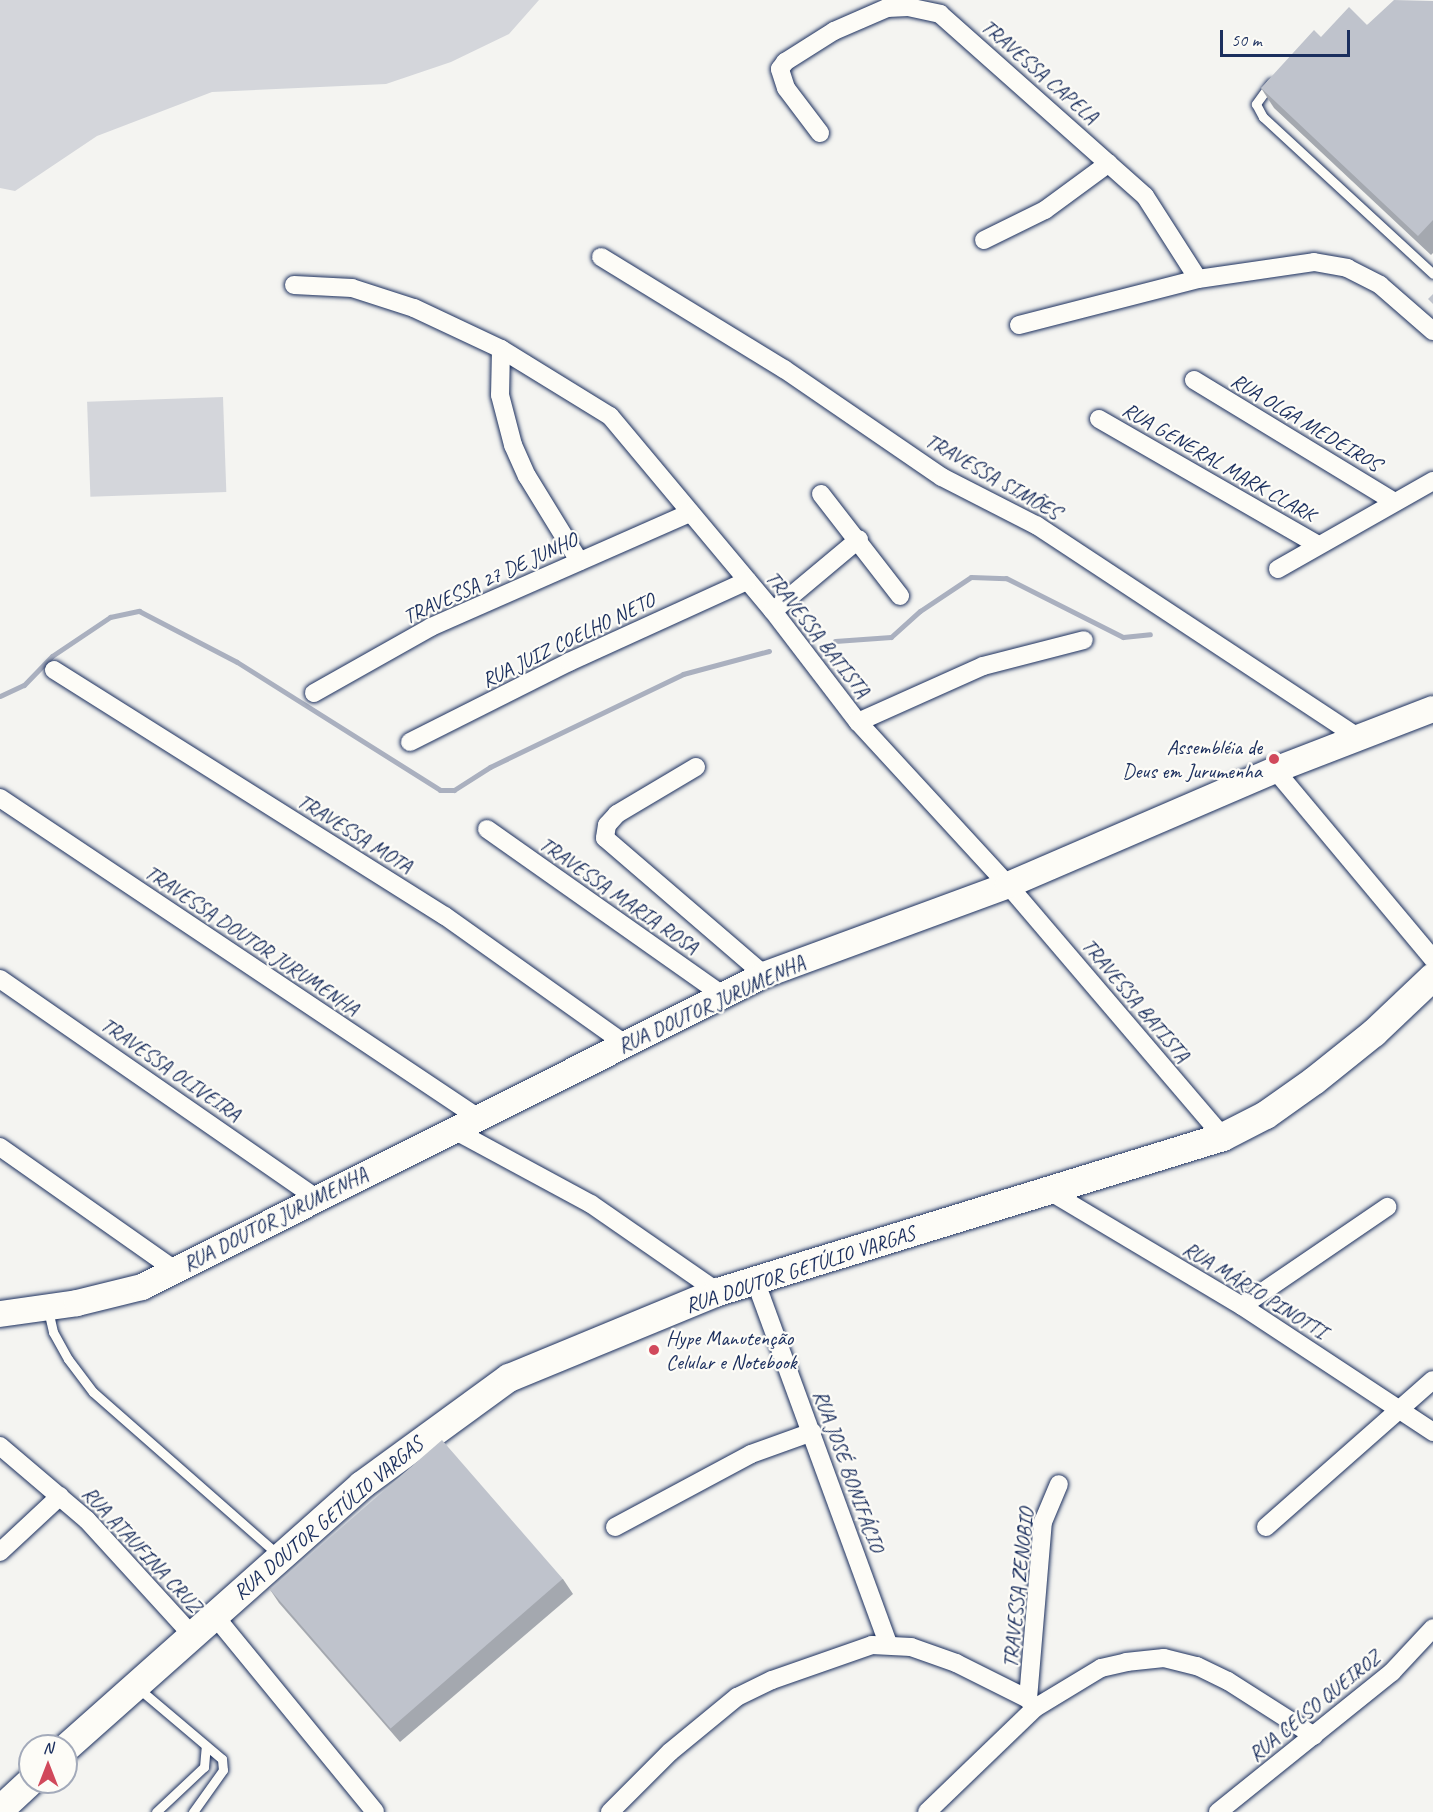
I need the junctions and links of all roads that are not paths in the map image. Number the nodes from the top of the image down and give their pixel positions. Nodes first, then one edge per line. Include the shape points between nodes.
1 (1278, 74) edge
2 (820, 133) dead end
3 (1109, 163) junction
4 (984, 240) dead end
5 (601, 257) dead end
6 (1433, 274) edge
7 (1198, 279) junction
8 (294, 285) dead end
9 (1019, 325) dead end
10 (1433, 331) edge
11 (501, 349) junction
12 (1194, 380) dead end
13 (1099, 419) dead end
14 (1433, 481) edge
15 (821, 494) dead end
16 (1395, 501) junction
17 (690, 513) junction
18 (859, 539) junction
19 (1316, 544) junction
20 (579, 561) junction
21 (1278, 569) dead end
22 (747, 581) junction
23 (900, 596) dead end
24 (773, 611) junction
25 (1084, 640) dead end
26 (54, 670) dead end
27 (314, 693) dead end
28 (1433, 709) edge
29 (858, 722) junction
30 (1359, 738) junction
31 (411, 742) dead end
32 (696, 767) dead end
33 (1275, 770) junction
34 (0, 798) edge
35 (487, 829) dead end
36 (1008, 885) junction
37 (1433, 959) edge
38 (764, 975) junction
39 (1433, 977) edge
40 (0, 979) edge
41 (724, 997) junction
42 (625, 1044) junction
43 (480, 1119) junction
44 (456, 1131) junction
45 (1223, 1137) junction
46 (0, 1147) edge
47 (1049, 1191) junction
48 (315, 1197) junction
49 (1387, 1207) dead end
50 (175, 1270) junction
51 (755, 1280) junction
52 (718, 1292) junction
53 (1242, 1306) junction
54 (47, 1308) junction
55 (4, 1310) edge
56 (1433, 1380) edge
57 (1401, 1412) junction
58 (812, 1432) junction
59 (1433, 1432) edge
60 (0, 1446) edge
61 (1059, 1484) dead end
62 (60, 1496) junction
63 (615, 1527) dead end
64 (1266, 1527) dead end
65 (0, 1552) edge
66 (280, 1556) junction
67 (214, 1615) junction
68 (1433, 1628) edge
69 (191, 1634) junction
70 (888, 1643) junction
71 (134, 1685) junction
72 (1031, 1704) junction
73 (1314, 1736) junction
74 (78, 1737) edge
75 (206, 1746) junction
76 (18, 1793) edge
77 (0, 1810) edge
78 (156, 1812) edge
79 (193, 1812) edge
80 (375, 1812) edge
81 (610, 1812) edge
82 (927, 1812) edge
83 (1218, 1812) edge

1 - 6 lane via 1258,97 1257,110
2 - 3 street, TRAVESSA CAPELA via 786,88 781,78 784,62 834,31 887,8 908,7 940,14
3 - 4 street via 1045,210
3 - 7 street, TRAVESSA CAPELA via 1145,196
5 - 30 street, TRAVESSA SIMÕES via 784,369 942,477 1036,525
7 - 9 street
7 - 10 street via 1288,263 1314,262 1347,268 1380,285
8 - 11 street, TRAVESSA BATISTA via 352,288 382,296
11 - 17 street, TRAVESSA BATISTA via 610,416
11 - 20 street via 500,395 513,445 527,476
12 - 16 street, RUA OLGA MEDEIROS
13 - 19 street, RUA GENERAL MARK CLARK
14 - 16 street
15 - 18 street
16 - 19 street
17 - 20 street, TRAVESSA 27 DE JUNHO
17 - 22 street, TRAVESSA BATISTA
18 - 23 street
18 - 24 street
19 - 21 street
20 - 27 street, TRAVESSA 27 DE JUNHO via 431,627
22 - 24 street, TRAVESSA BATISTA
22 - 31 street, RUA JUIZ COELHO NETO via 569,662
24 - 29 street, TRAVESSA BATISTA
25 - 29 street via 983,666
26 - 42 street, TRAVESSA MOTA via 445,916
28 - 30 main road, RUA DOUTOR JURUMENHA
29 - 36 street, TRAVESSA BATISTA
30 - 33 main road, RUA DOUTOR JURUMENHA
32 - 38 street via 617,814 607,825 605,838
33 - 36 main road, RUA DOUTOR JURUMENHA
33 - 37 street
34 - 43 street, TRAVESSA DOUTOR JURUMENHA
35 - 41 street, TRAVESSA MARIA ROSA
36 - 38 main road, RUA DOUTOR JURUMENHA
36 - 45 street, TRAVESSA BATISTA
38 - 41 main road, RUA DOUTOR JURUMENHA
39 - 45 main road, RUA DOUTOR GETÚLIO VARGAS via 1374,1033 1314,1081 1266,1115
40 - 48 street, TRAVESSA OLIVEIRA
41 - 42 main road, RUA DOUTOR JURUMENHA
42 - 43 main road, RUA DOUTOR JURUMENHA
43 - 44 main road, RUA DOUTOR JURUMENHA
44 - 48 main road, RUA DOUTOR JURUMENHA
44 - 52 street via 591,1204
45 - 47 main road, RUA DOUTOR GETÚLIO VARGAS
46 - 50 street
47 - 51 main road, RUA DOUTOR GETÚLIO VARGAS
47 - 53 street, RUA MÁRIO PINOTTI
48 - 50 main road, RUA DOUTOR JURUMENHA
49 - 53 street
50 - 54 main road, RUA DOUTOR JURUMENHA via 142,1287
51 - 52 main road, RUA DOUTOR GETÚLIO VARGAS
51 - 58 street, RUA JOSÉ BONIFÁCIO
52 - 66 main road, RUA DOUTOR GETÚLIO VARGAS via 509,1378 396,1457
53 - 57 street, RUA MÁRIO PINOTTI
54 - 55 main road, RUA DOUTOR JURUMENHA
54 - 66 lane via 63,1350 93,1392
56 - 57 street
57 - 59 street, RUA MÁRIO PINOTTI
57 - 64 street
58 - 63 street via 751,1454
58 - 70 street, RUA JOSÉ BONIFÁCIO
60 - 62 street, RUA ATAUFINA CRUZ
61 - 72 street, TRAVESSA ZENOBIO via 1043,1522
62 - 65 street, RUA ATAUFINA CRUZ
62 - 69 street, RUA ATAUFINA CRUZ via 96,1528
66 - 67 main road, RUA DOUTOR GETÚLIO VARGAS
67 - 69 main road, RUA DOUTOR GETÚLIO VARGAS
67 - 80 street
68 - 73 street, RUA CELSO QUEIROZ via 1392,1672
69 - 71 main road, RUA DOUTOR GETÚLIO VARGAS
70 - 72 street via 956,1663
70 - 81 street via 843,1654 737,1697 670,1752
71 - 74 main road, RUA DOUTOR GETÚLIO VARGAS
71 - 75 lane
72 - 73 street via 1101,1668 1164,1658 1197,1666 1228,1681
72 - 82 street
73 - 83 street, RUA CELSO QUEIROZ
75 - 78 lane via 204,1767
75 - 79 lane via 222,1759 223,1770
76 - 77 main road

